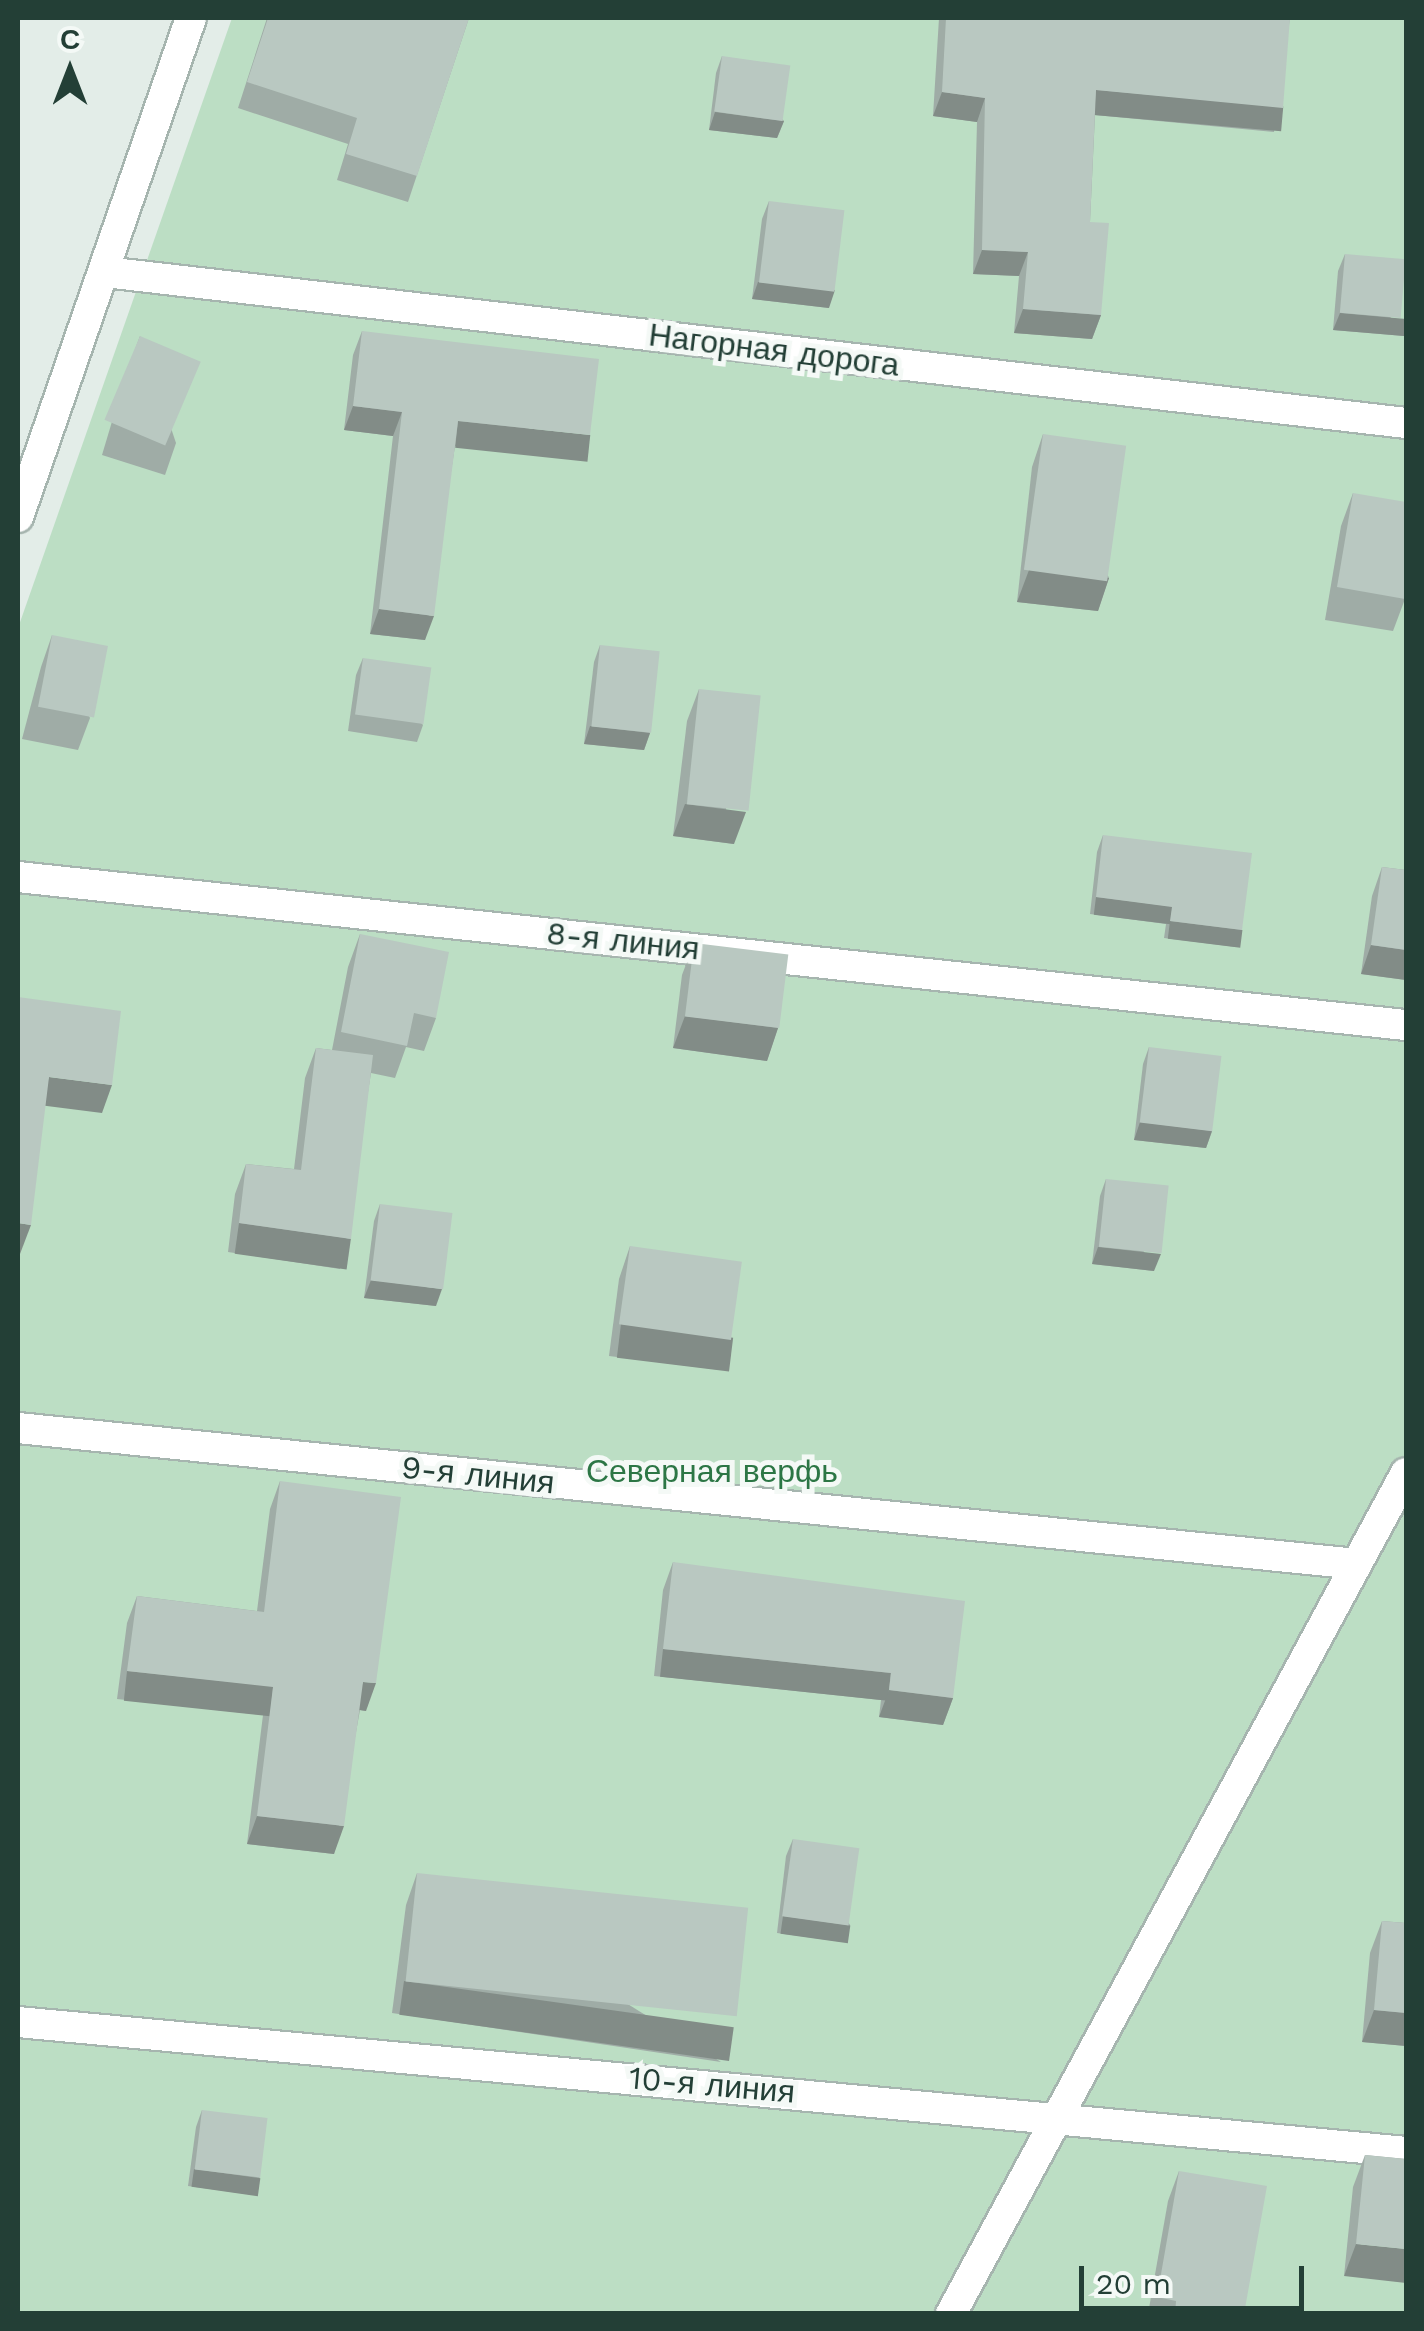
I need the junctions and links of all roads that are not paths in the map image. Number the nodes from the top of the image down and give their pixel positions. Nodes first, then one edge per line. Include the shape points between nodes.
1 (191, 18) edge
2 (105, 272) junction
3 (1406, 423) edge
4 (18, 517) edge
5 (18, 877) edge
6 (1406, 1025) edge
7 (18, 1428) edge
8 (1406, 1473) edge
9 (1356, 1564) junction
10 (18, 2022) edge
11 (1051, 2116) junction
12 (1406, 2152) edge
13 (951, 2314) edge

1 - 2 street
2 - 3 street, Нагорная дорога
2 - 4 street
5 - 6 street, 8-я линия
7 - 9 street, 9-я линия
8 - 9 street
9 - 11 street
10 - 11 street, 10-я линия
11 - 12 street, 10-я линия
11 - 13 street

